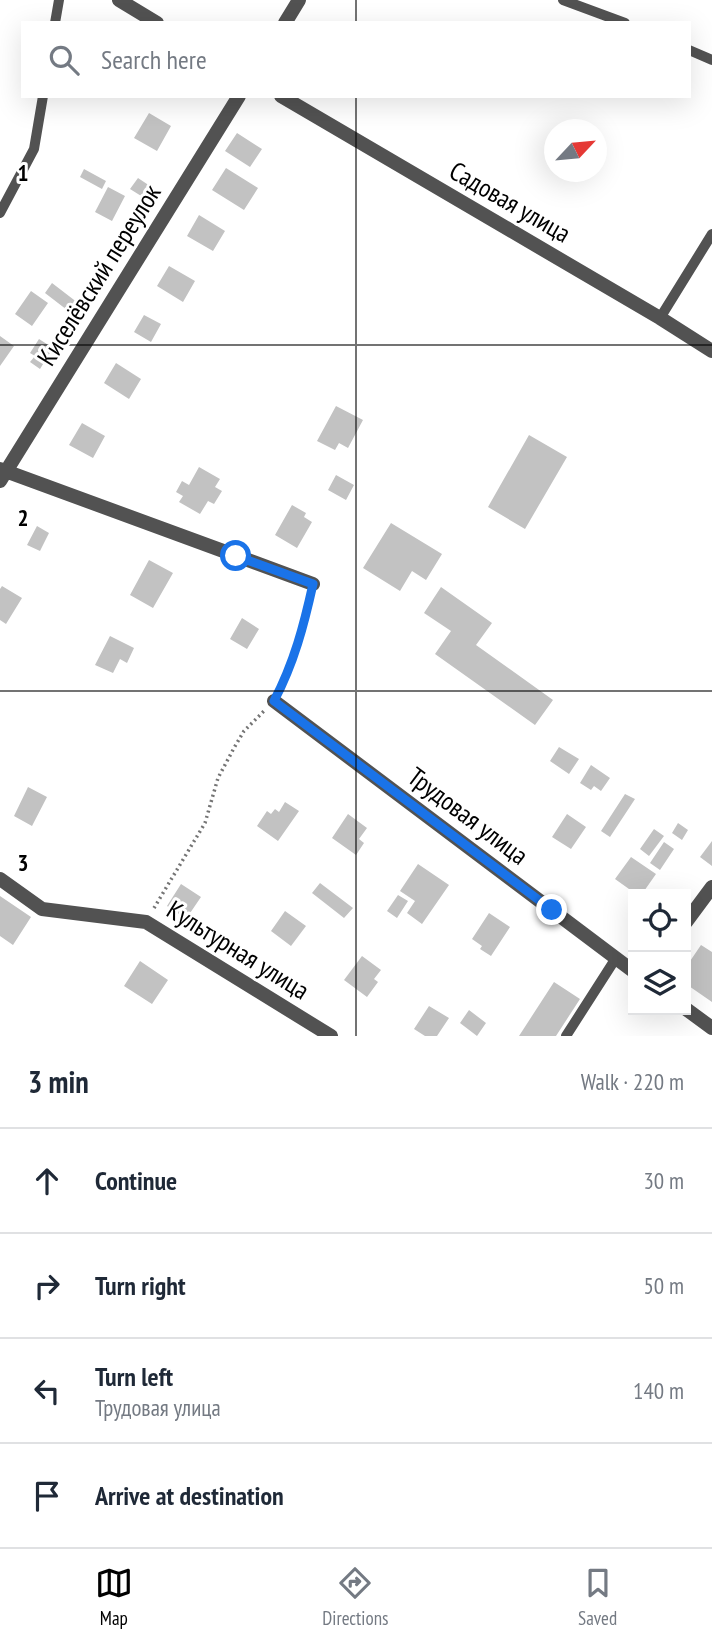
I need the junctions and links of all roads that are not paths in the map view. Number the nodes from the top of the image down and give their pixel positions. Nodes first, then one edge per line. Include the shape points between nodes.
1 (59, 0) edge
2 (118, 0) edge
3 (299, 0) edge
4 (563, 0) edge
5 (55, 21) edge
6 (154, 21) edge
7 (286, 21) edge
8 (620, 21) edge
9 (691, 51) edge
10 (712, 60) edge
11 (43, 98) edge
12 (238, 98) edge
13 (284, 98) edge
14 (0, 213) edge
15 (712, 234) edge
16 (660, 318) junction
17 (712, 351) edge
18 (2, 473) edge
19 (313, 584) road end
20 (274, 701) road end
21 (0, 879) edge
22 (712, 887) edge
23 (691, 915) edge
24 (616, 958) junction
25 (628, 967) edge
26 (691, 1013) edge
27 (712, 1028) edge
28 (331, 1036) edge
29 (566, 1036) edge

1 - 5 lane
2 - 6 street
3 - 7 street
4 - 8 lane
9 - 10 lane
11 - 14 lane via 34,149
12 - 18 street, Киселёвский переулок
13 - 16 street, Садовая улица
15 - 16 lane
16 - 17 street, Садовая улица
18 - 19 street
20 - 24 street, Трудовая улица
21 - 28 street, Культурная улица via 42,909 145,922
22 - 23 street
24 - 25 street, Трудовая улица
24 - 29 lane
26 - 27 street

